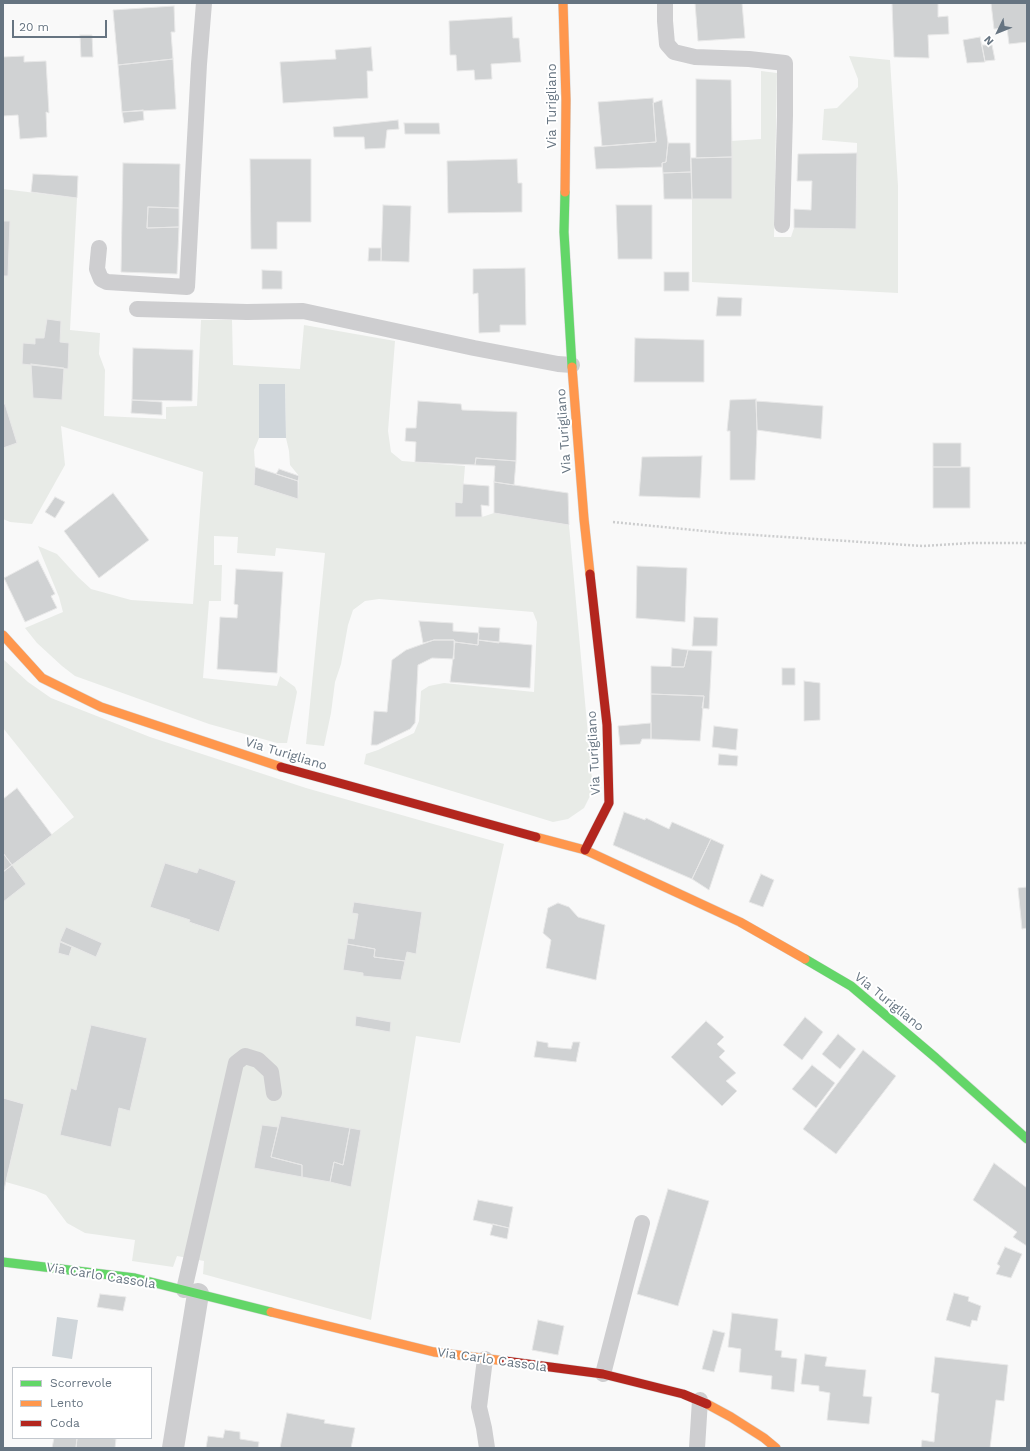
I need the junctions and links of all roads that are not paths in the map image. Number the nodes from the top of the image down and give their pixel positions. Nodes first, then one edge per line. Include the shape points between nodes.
1 (204, 3) edge
2 (563, 3) edge
3 (665, 3) edge
4 (782, 225) dead end
5 (99, 248) dead end
6 (137, 309) dead end
7 (572, 365) junction
8 (3, 635) edge
9 (585, 850) junction
10 (274, 1093) dead end
11 (1027, 1139) edge
12 (642, 1223) dead end
13 (3, 1262) edge
14 (191, 1292) junction
15 (484, 1359) junction
16 (603, 1374) junction
17 (700, 1400) junction
18 (173, 1448) edge
19 (486, 1448) edge
20 (697, 1448) edge
21 (776, 1448) edge

1 - 5 lane via 188,287 108,282 101,279 97,269
2 - 7 street, Via Turigliano via 566,100 564,232
3 - 4 lane via 667,44 674,52 695,57 749,59 785,64
6 - 7 lane via 303,311 474,348
7 - 9 street, Via Turigliano via 584,519 607,725 609,803
8 - 9 street, Via Turigliano via 42,678 101,707 302,774
9 - 11 street, Via Turigliano via 740,922 851,986
10 - 14 lane via 271,1072 258,1060 245,1056 236,1063
12 - 16 lane
13 - 14 street, Via Carlo Cassola via 135,1278
14 - 15 street, Via Carlo Cassola via 434,1352
14 - 18 street
15 - 16 street, Via Carlo Cassola
15 - 19 lane via 479,1407
16 - 17 street, Via Carlo Cassola
17 - 20 lane
17 - 21 street, Via Carlo Cassola via 764,1438

